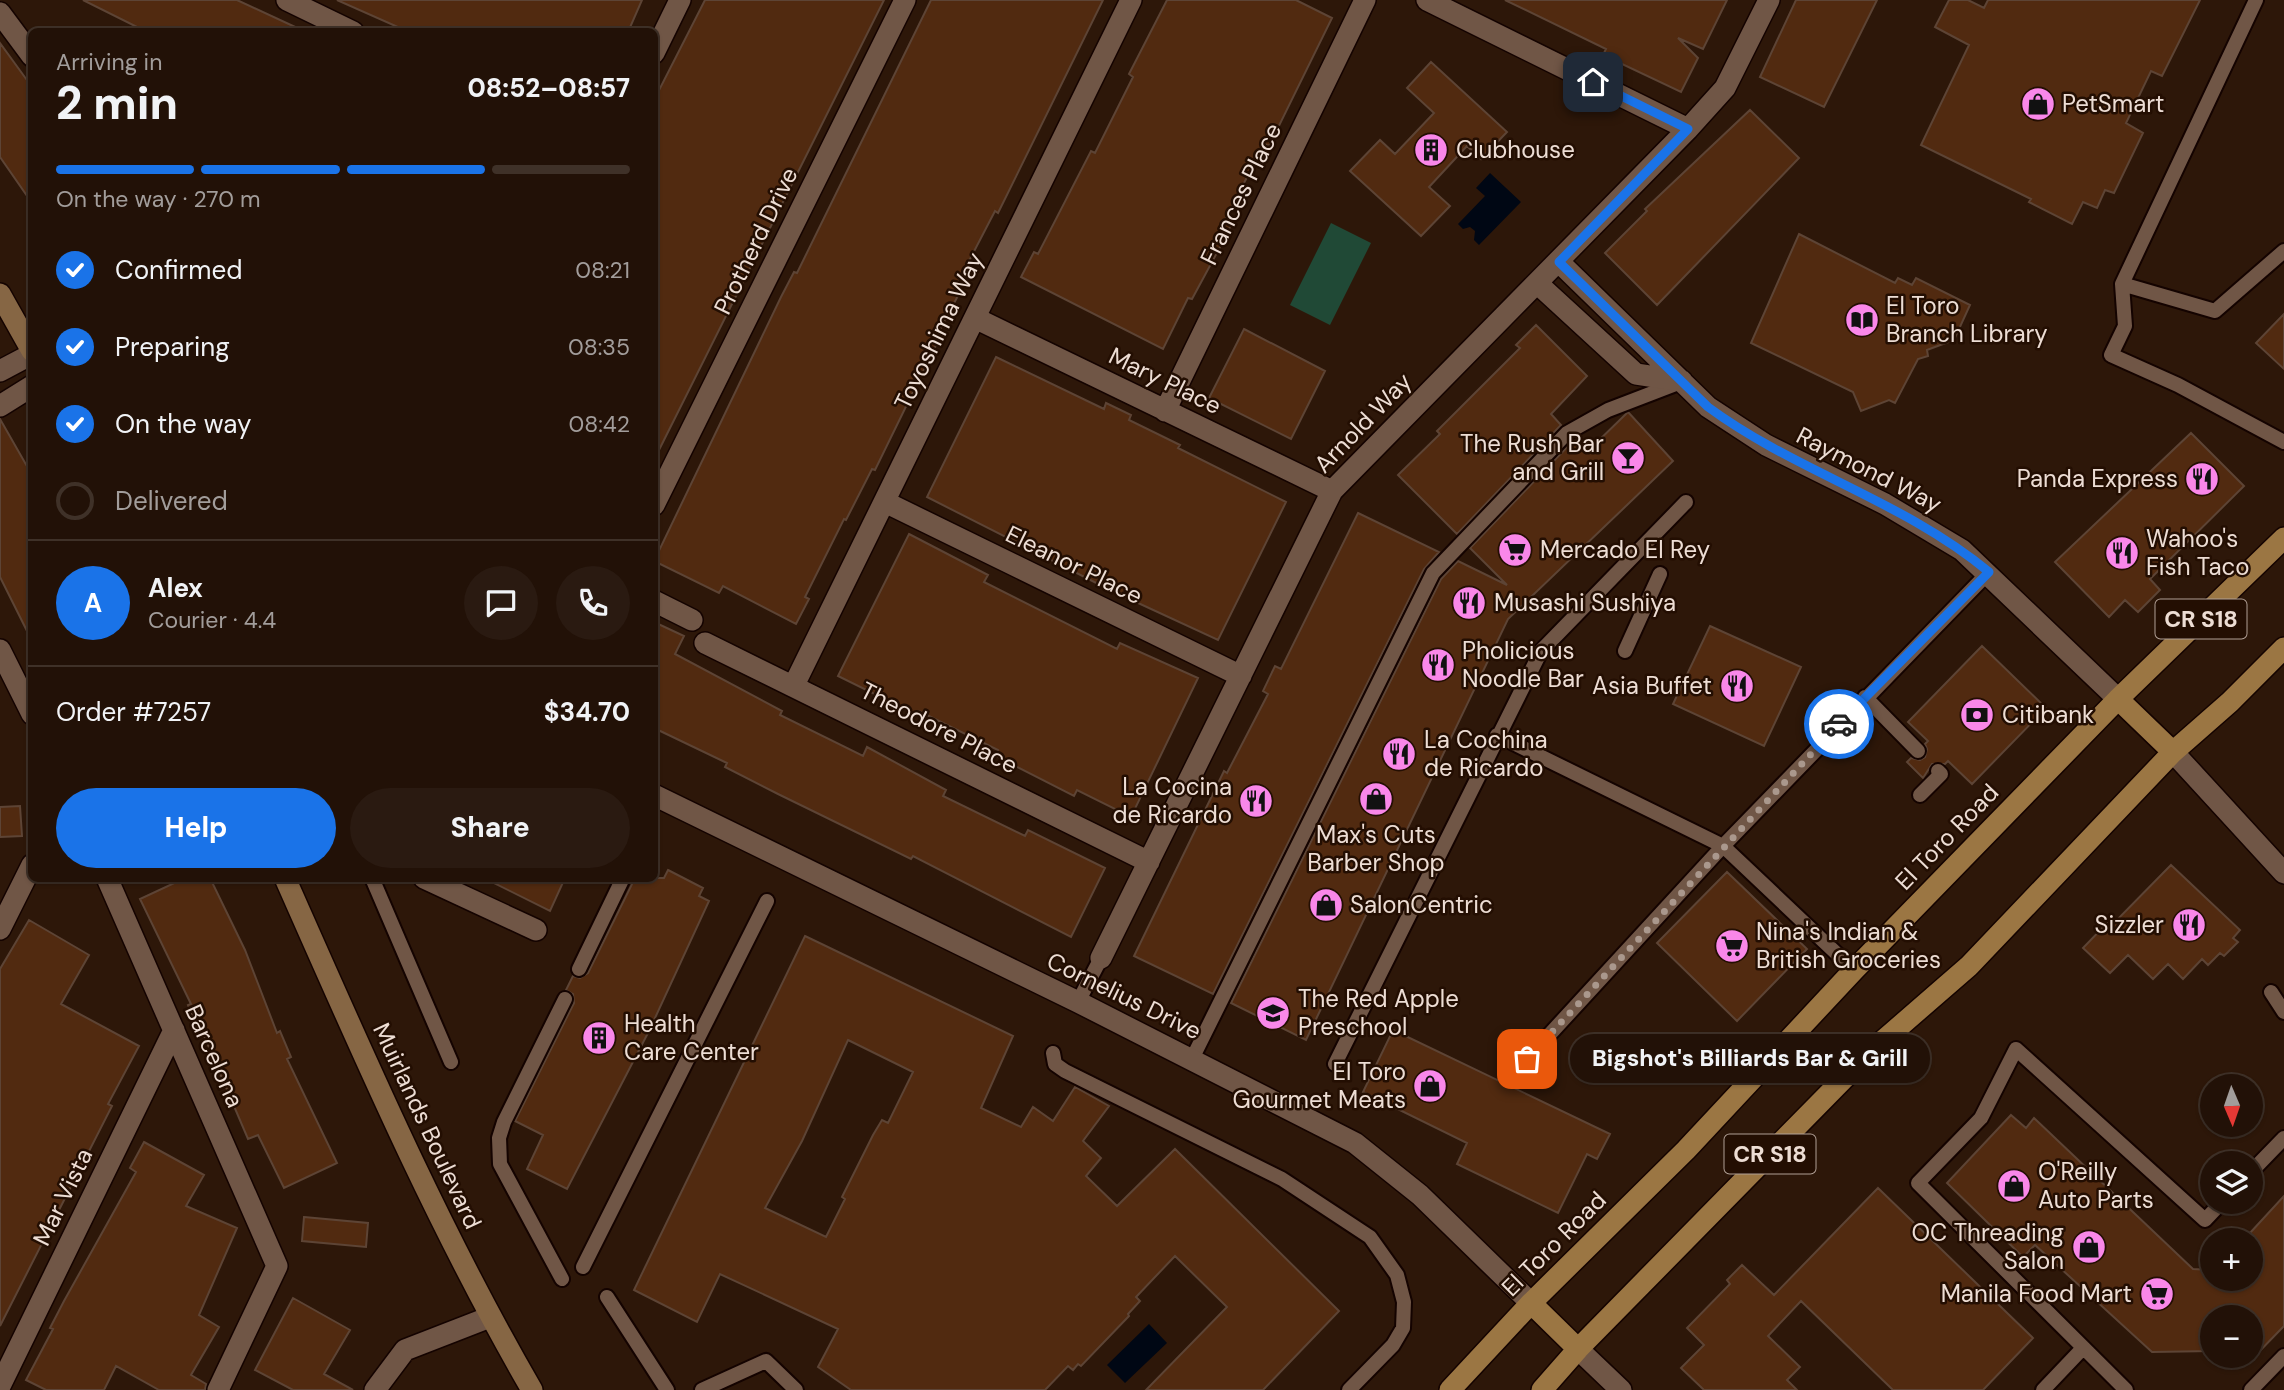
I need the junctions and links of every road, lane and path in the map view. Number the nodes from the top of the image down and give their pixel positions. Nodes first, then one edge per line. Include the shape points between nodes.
1 (287, 0) edge
2 (680, 0) edge
3 (905, 0) edge
4 (1131, 0) edge
5 (1365, 0) edge
6 (1427, 0) edge
7 (1769, 0) edge
8 (2256, 0) edge
9 (0, 13) edge
10 (345, 28) edge
11 (658, 45) edge
12 (28, 51) edge
13 (1688, 129) junction
14 (2284, 251) edge
15 (1559, 262) junction
16 (1538, 284) junction
17 (2122, 284) junction
18 (0, 294) edge
19 (975, 318) junction
20 (28, 345) edge
21 (28, 354) edge
22 (0, 371) edge
23 (1682, 381) junction
24 (28, 388) edge
25 (0, 406) edge
26 (1165, 411) junction
27 (2284, 442) edge
28 (1332, 491) junction
29 (658, 497) edge
30 (885, 502) junction
31 (1686, 502) dead end
32 (2284, 538) edge
33 (1989, 572) junction
34 (1660, 574) dead end
35 (658, 603) edge
36 (692, 620) dead end
37 (705, 643) dead end
38 (2284, 648) edge
39 (0, 650) edge
40 (1625, 651) dead end
41 (1241, 676) junction
42 (794, 685) junction
43 (1865, 697) junction
44 (2118, 699) junction
45 (28, 706) edge
46 (1497, 735) junction
47 (1918, 751) dead end
48 (2173, 752) junction
49 (1938, 771) dead end
50 (1920, 795) dead end
51 (658, 796) edge
52 (1723, 846) junction
53 (1149, 862) junction
54 (28, 873) edge
55 (2284, 873) edge
56 (109, 882) edge
57 (287, 882) edge
58 (374, 882) edge
59 (433, 882) edge
60 (621, 882) edge
61 (767, 901) dead end
62 (0, 929) edge
63 (536, 930) dead end
64 (1101, 958) joint
65 (579, 969) dead end
66 (1854, 970) junction
67 (2271, 992) dead end
68 (565, 999) dead end
69 (1078, 1002) junction
70 (2284, 1012) edge
71 (174, 1030) junction
72 (1053, 1053) dead end
73 (1192, 1059) junction
74 (1527, 1059) dead end
75 (451, 1062) dead end
76 (1335, 1064) dead end
77 (2284, 1138) edge
78 (2263, 1160) edge
79 (2211, 1214) edge
80 (583, 1267) dead end
81 (562, 1279) dead end
82 (607, 1297) dead end
83 (1531, 1303) junction
84 (490, 1317) junction
85 (2083, 1348) junction
86 (1578, 1349) junction
87 (2284, 1356) edge
88 (0, 1386) edge
89 (218, 1390) edge
90 (375, 1390) edge
91 (532, 1390) edge
92 (667, 1390) edge
93 (702, 1390) edge
94 (796, 1390) edge
95 (1349, 1390) edge
96 (1450, 1390) edge
97 (1542, 1390) edge
98 (1620, 1390) edge
99 (2043, 1390) edge
100 (2126, 1390) edge
101 (2251, 1390) edge

1 - 10 street
2 - 11 street
3 - 29 street, Protherd Drive
4 - 19 street, Toyoshima Way
5 - 26 street, Frances Place
6 - 13 street
7 - 13 street, Arnold Way via 1725,88
8 - 17 lane
9 - 12 street
13 - 15 street, Arnold Way
14 - 17 lane via 2215,311
15 - 16 street, Arnold Way
15 - 23 street, Raymond Way
16 - 23 street via 1636,374
16 - 28 street, Arnold Way
17 - 27 lane via 2125,326 2111,355
18 - 20 main road
19 - 26 street, Mary Place
19 - 30 street, Toyoshima Way
21 - 22 street
23 - 33 street, Raymond Way via 1736,428 1885,504 1962,550
23 - 73 lane via 1608,410 1567,433 1433,573
24 - 25 street
26 - 28 street, Mary Place
28 - 41 street, Arnold Way
30 - 41 street, Eleanor Place
30 - 42 street, Toyoshima Way
31 - 46 lane via 1541,651
32 - 44 main road, El Toro Road / CR S18
33 - 43 lane
33 - 44 street, Raymond Way
34 - 40 lane
35 - 36 street
37 - 42 street, Theodore Place
38 - 48 main road, CR S18
39 - 45 street
41 - 53 street, Arnold Way
42 - 53 street, Theodore Place
43 - 47 lane
43 - 52 lane
44 - 48 main road
44 - 66 main road, El Toro Road / CR S18
46 - 52 lane
46 - 76 lane
48 - 55 street
48 - 86 main road, CR S18 via 1969,966 1871,1052
49 - 50 lane via 1941,774
51 - 69 street, Cornelius Drive
52 - 66 lane
52 - 74 lane
53 - 64 street, Arnold Way
54 - 62 street
56 - 71 street, Barcelona
57 - 84 main road, Muirlands Boulevard via 404,1145
58 - 75 lane
59 - 63 street
60 - 65 lane
61 - 80 lane
64 - 69 lane
66 - 83 main road, El Toro Road / CR S18 via 1686,1150
67 - 70 lane
68 - 81 lane via 504,1122 498,1150 500,1164
69 - 73 street, Cornelius Drive
71 - 88 street, Mar Vista
71 - 89 street, Barcelona via 277,1266
72 - 95 lane via 1055,1064 1065,1071 1282,1179 1370,1237 1396,1275 1404,1302 1403,1328 1393,1345
73 - 83 street, Cornelius Drive via 1355,1143 1420,1195
77 - 78 lane
79 - 85 lane via 2205,1220 2016,1049 1981,1118 1918,1183
82 - 92 lane
83 - 86 main road
83 - 96 main road, El Toro Road / CR S18
84 - 90 street via 405,1350
84 - 91 main road, Muirlands Boulevard
85 - 99 lane
85 - 100 lane
86 - 97 main road, CR S18
86 - 98 street
87 - 101 lane
93 - 94 lane via 766,1361

